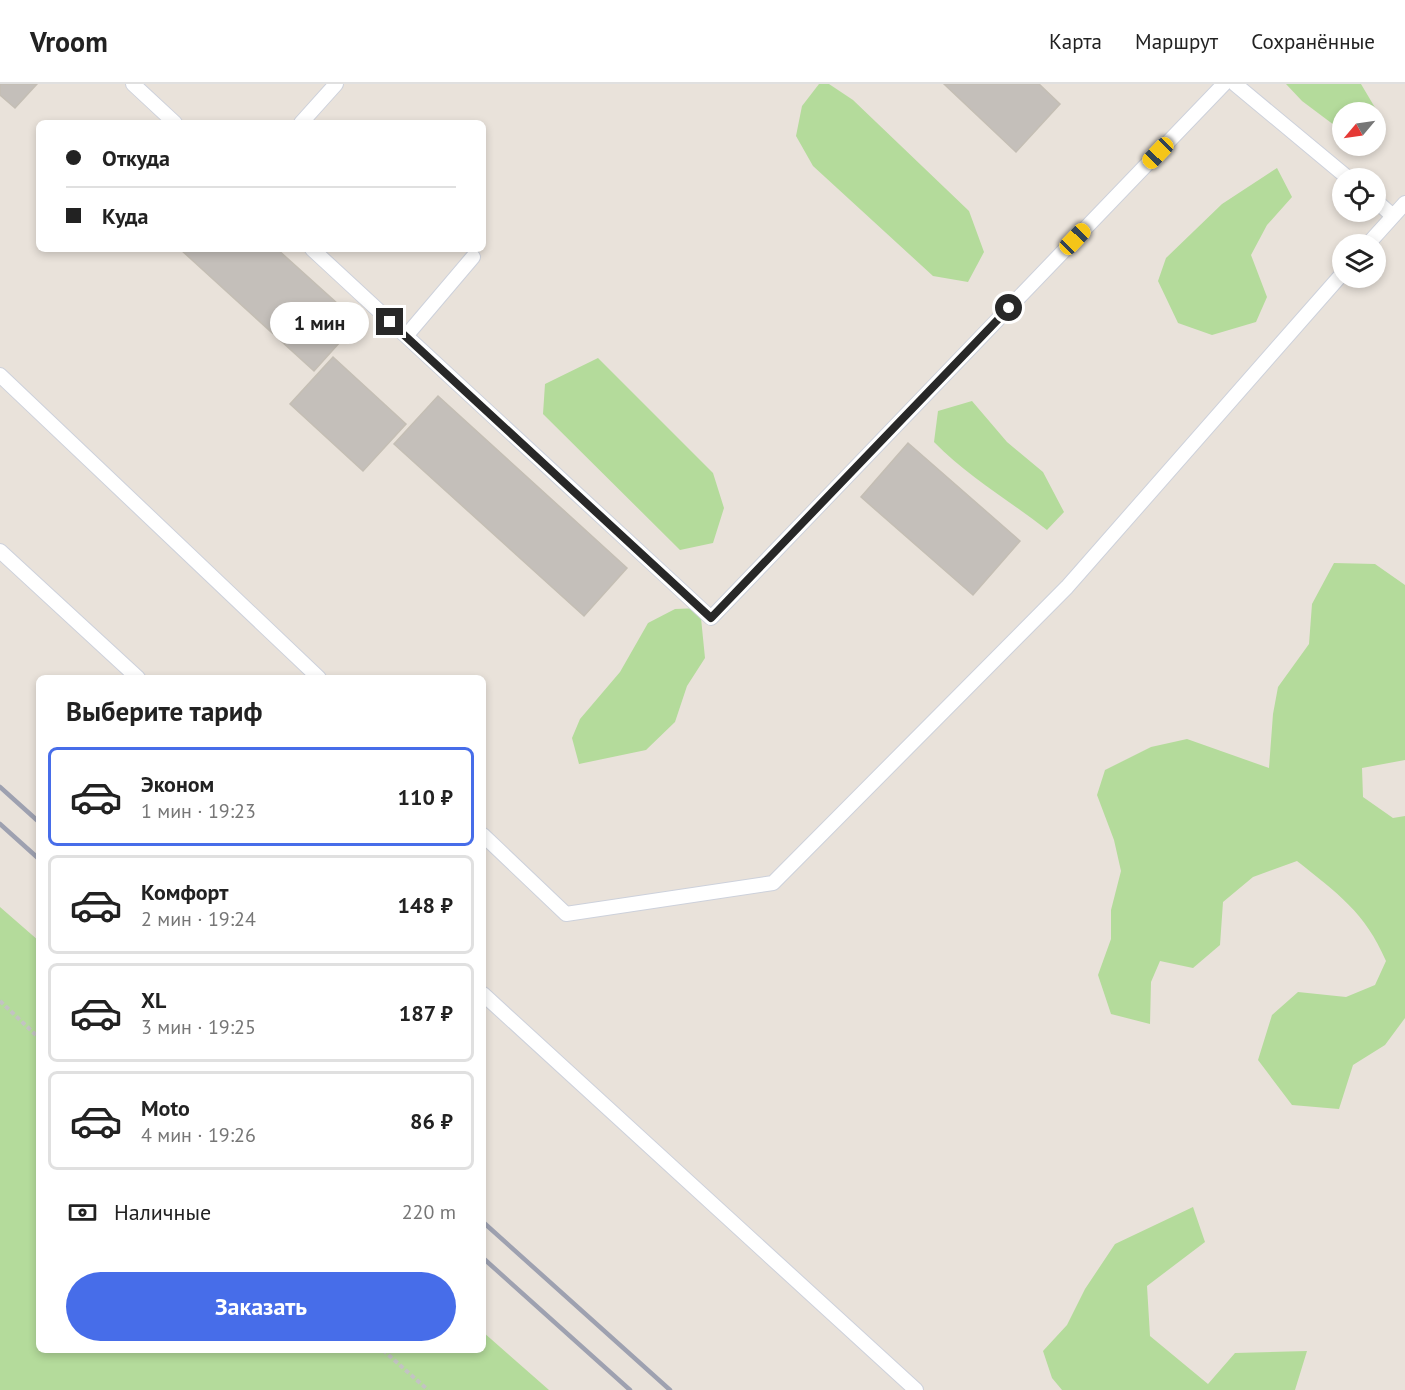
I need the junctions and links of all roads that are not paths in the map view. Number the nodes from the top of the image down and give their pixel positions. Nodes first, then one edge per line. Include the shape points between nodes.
1 (133, 84) edge
2 (336, 84) edge
3 (1224, 84) edge
4 (1235, 84) edge
5 (172, 120) edge
6 (304, 120) edge
7 (1336, 168) edge
8 (1405, 203) edge
9 (1386, 209) edge
10 (1394, 216) junction
11 (1377, 234) edge
12 (315, 252) edge
13 (473, 257) dead end
14 (1332, 285) edge
15 (406, 336) junction
16 (0, 375) edge
17 (0, 551) edge
18 (135, 675) edge
19 (316, 675) edge
20 (486, 838) edge
21 (486, 997) edge
22 (916, 1390) edge

1 - 5 lane
2 - 6 lane
3 - 15 lane via 711,618
4 - 7 lane
8 - 10 lane
9 - 10 lane
10 - 11 lane
12 - 15 lane
13 - 15 lane
14 - 20 lane via 1066,587 773,883 566,914
16 - 19 lane
17 - 18 lane
21 - 22 lane

